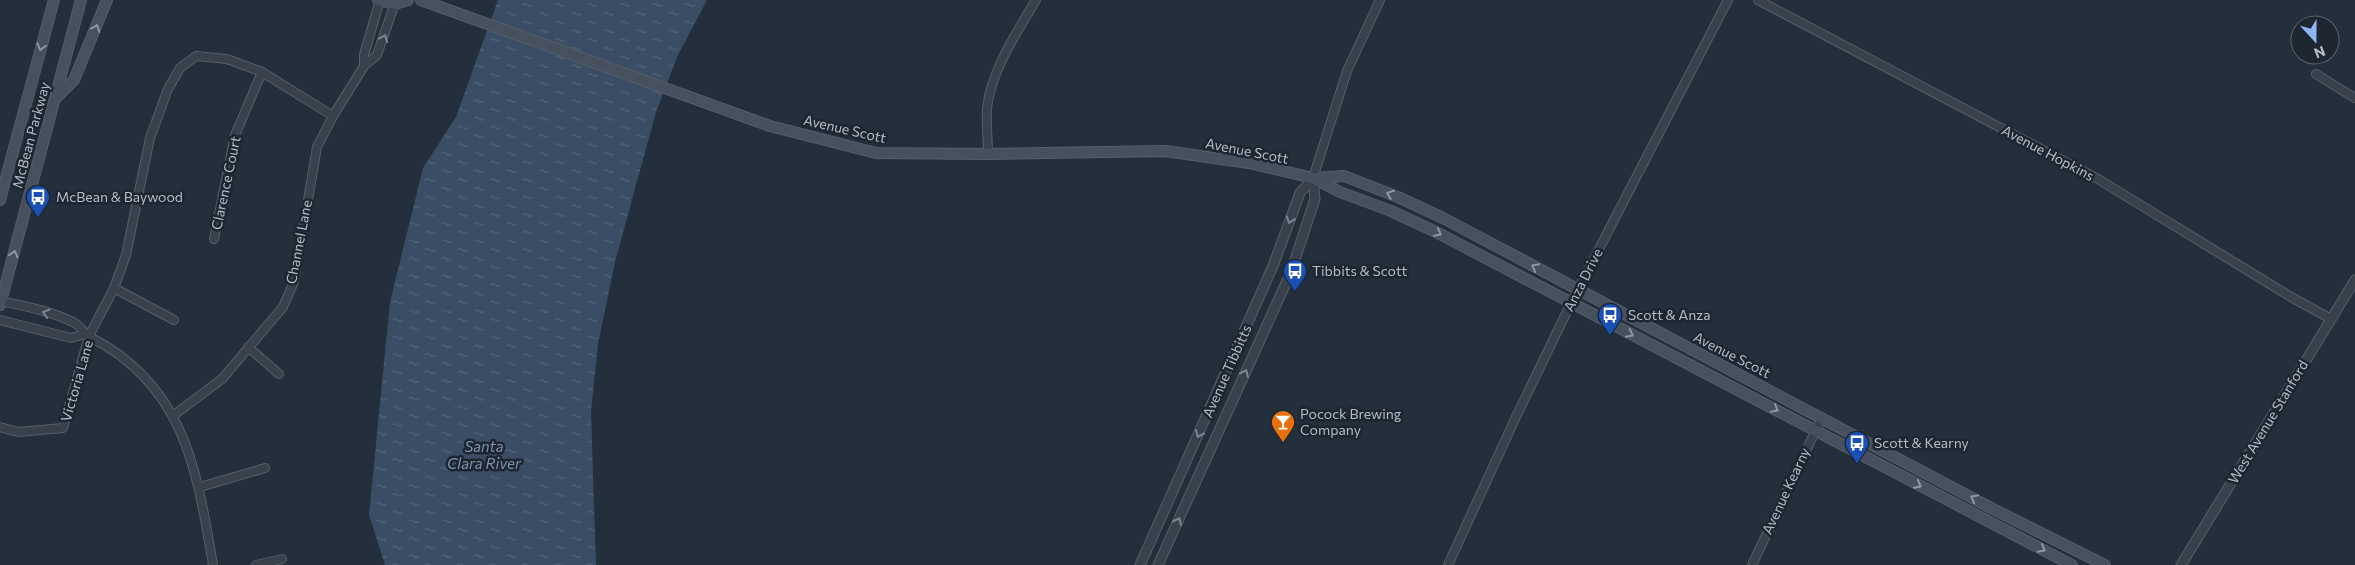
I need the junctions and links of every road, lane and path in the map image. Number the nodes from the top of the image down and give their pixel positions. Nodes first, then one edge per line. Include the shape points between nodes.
1 (54, 0) edge
2 (81, 0) edge
3 (107, 0) edge
4 (379, 0) edge
5 (408, 0) edge
6 (421, 0) edge
7 (1036, 0) edge
8 (1380, 0) edge
9 (1728, 0) edge
10 (1758, 0) edge
11 (395, 2) edge
12 (364, 66) junction
13 (262, 72) junction
14 (2316, 74) dead end
15 (2355, 98) edge
16 (55, 99) junction
17 (333, 116) junction
18 (988, 154) junction
19 (1313, 178) junction
20 (0, 200) edge
21 (214, 239) dead end
22 (2355, 280) edge
23 (114, 288) junction
24 (1579, 289) junction
25 (0, 302) edge
26 (1572, 303) junction
27 (2331, 319) junction
28 (0, 320) edge
29 (174, 320) dead end
30 (87, 335) junction
31 (248, 347) junction
32 (279, 374) dead end
33 (174, 415) junction
34 (1822, 417) junction
35 (0, 427) edge
36 (1815, 430) junction
37 (265, 468) dead end
38 (200, 487) junction
39 (282, 559) dead end
40 (213, 565) edge
41 (256, 565) edge
42 (1140, 565) edge
43 (1158, 565) edge
44 (1448, 565) edge
45 (1752, 565) edge
46 (2072, 565) edge
47 (2105, 565) edge
48 (2181, 565) edge

1 -> 20 main road, McBean Parkway
2 - 16 main road, McBean Parkway
16 -> 3 main road via 74,80
4 - 11 main road
4 - 12 street
5 - 11 main road
6 - 18 main road, Avenue Scott via 770,126 876,153
7 - 18 street via 999,67 987,107
8 - 19 street, Avenue Tibbitts via 1347,71
9 - 24 street, Anza Drive
10 - 27 street, Avenue Hopkins via 2098,179
12 -> 11 street via 377,55
12 - 17 street, Channel Lane
13 - 17 street, Victoria Lane
13 - 21 street, Clarence Court via 235,135
13 - 23 street, Victoria Lane via 227,60 196,56 180,68 168,89 150,138 126,255
14 - 15 street
25 -> 16 main road, McBean Parkway
17 - 31 street, Channel Lane via 317,147 294,282 283,307
18 - 19 main road, Avenue Scott via 1163,151 1249,163
24 -> 19 main road, Avenue Scott via 1398,197 1344,176
19 -> 26 main road, Avenue Scott via 1436,232
19 -> 42 street, Avenue Tibbitts via 1300,194 1273,266
43 -> 19 street, Avenue Tibbitts via 1291,272 1315,198
22 - 27 street, West Avenue Stanford
23 - 29 street
23 - 30 street, Victoria Lane
24 - 26 street, Anza Drive
24 - 34 main road, Avenue Scott
30 -> 25 street via 75,322
26 -> 36 main road, Avenue Scott
26 - 44 street, Anza Drive
27 - 48 street, West Avenue Stanford
28 - 30 street via 71,338
30 - 33 street via 119,353 142,374
30 - 35 street, Victoria Lane via 63,428 18,432
31 - 32 street
31 - 33 street, Channel Lane via 222,379
33 - 38 street
34 - 36 street, Avenue Kearny
47 -> 34 main road, Avenue Scott
36 - 45 street, Avenue Kearny
36 -> 46 main road, Avenue Scott
37 - 38 street
38 - 40 street
39 - 41 street

